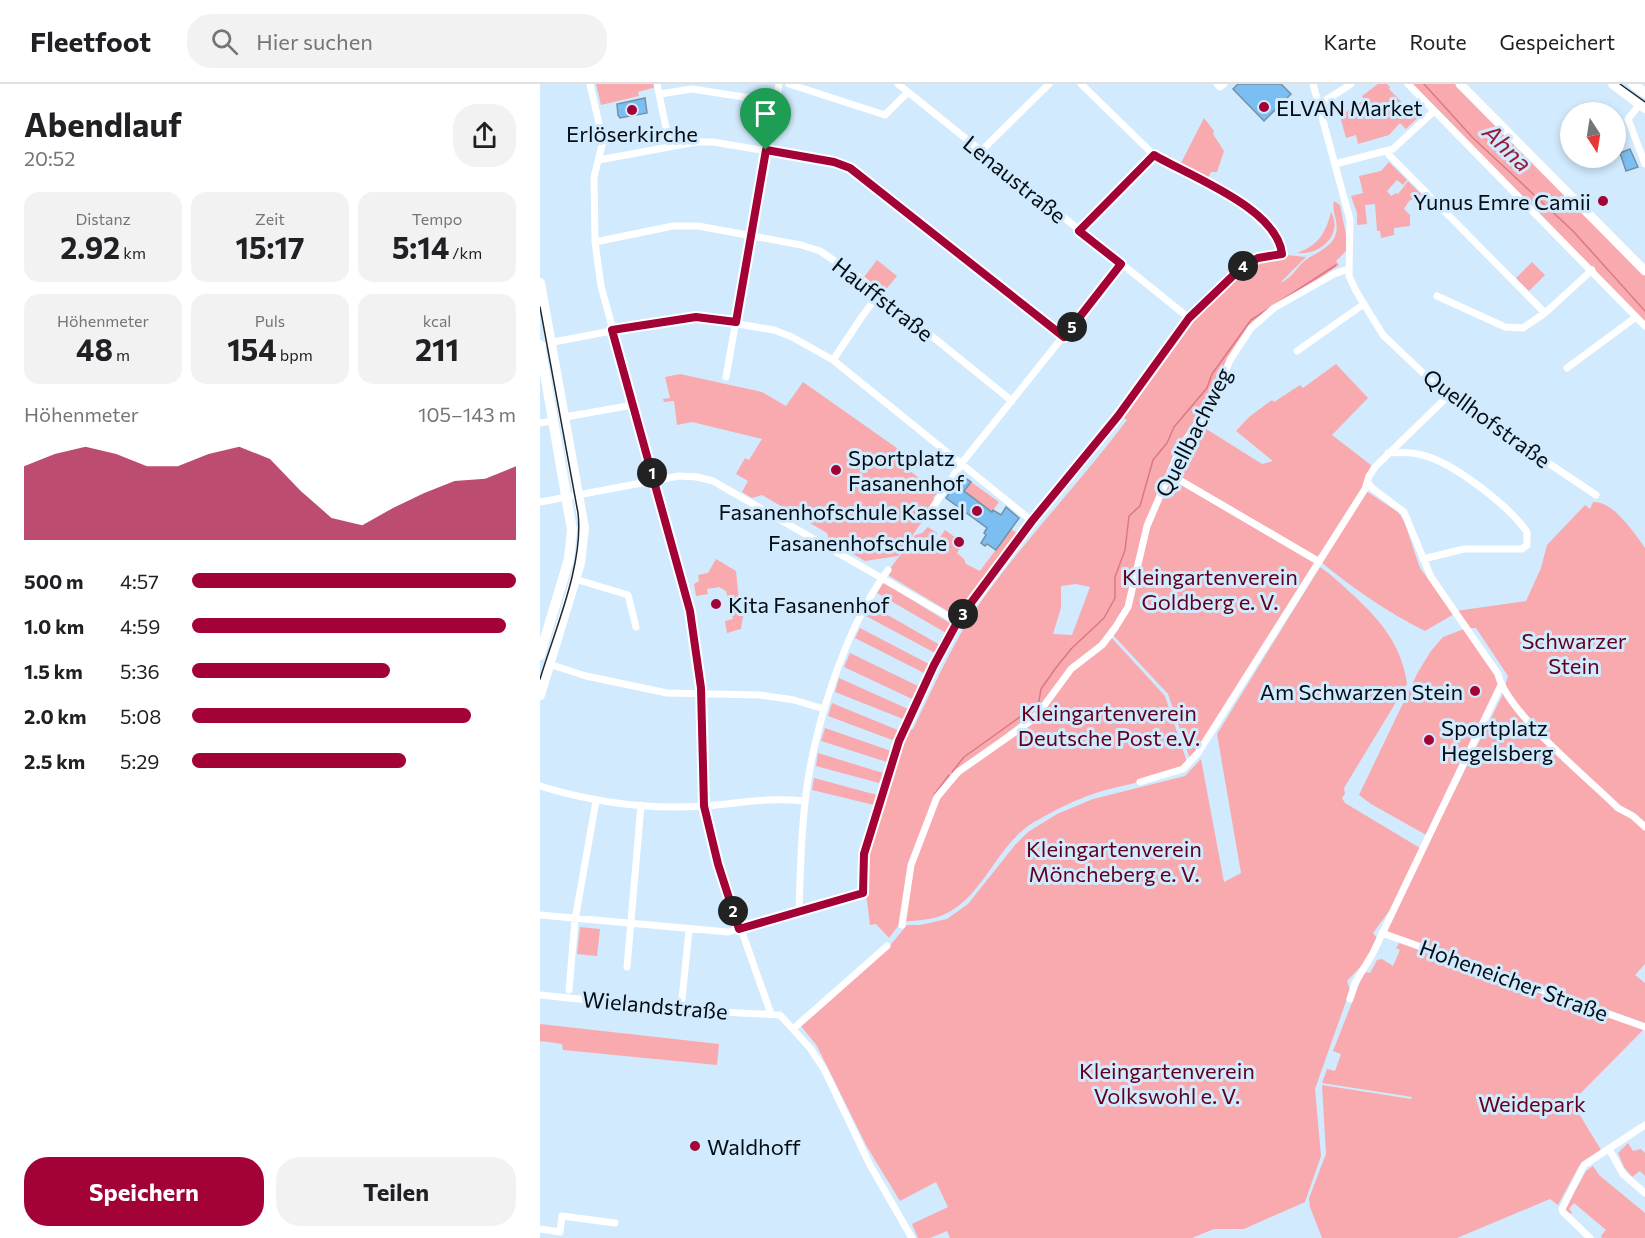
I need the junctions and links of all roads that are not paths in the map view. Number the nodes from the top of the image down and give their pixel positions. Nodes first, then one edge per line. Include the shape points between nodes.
1 (591, 84) edge
2 (657, 84) edge
3 (779, 84) edge
4 (789, 84) edge
5 (898, 84) edge
6 (1049, 84) edge
7 (1081, 84) edge
8 (1217, 84) edge
9 (1224, 84) edge
10 (1313, 84) edge
11 (1351, 84) edge
12 (1408, 84) edge
13 (1460, 84) edge
14 (1613, 84) edge
15 (1633, 84) edge
16 (908, 92) junction
17 (1645, 93) edge
18 (660, 94) junction
19 (776, 102) junction
20 (1320, 104) junction
21 (1642, 106) edge
22 (1434, 111) junction
23 (670, 147) junction
24 (982, 150) junction
25 (767, 151) junction
26 (1388, 151) junction
27 (1154, 155) junction
28 (598, 160) junction
29 (1335, 164) junction
30 (1645, 164) edge
31 (1079, 231) junction
32 (752, 235) junction
33 (595, 242) junction
34 (1121, 264) junction
35 (1348, 269) junction
36 (1592, 270) junction
37 (1645, 271) edge
38 (540, 284) edge
39 (879, 294) junction
40 (1437, 296) dead end
41 (1364, 304) junction
42 (1545, 313) junction
43 (1635, 317) junction
44 (1189, 318) junction
45 (736, 322) junction
46 (1645, 326) edge
47 (612, 330) junction
48 (1064, 337) junction
49 (544, 344) edge
50 (1297, 351) dead end
51 (833, 360) junction
52 (1567, 368) dead end
53 (726, 377) dead end
54 (1450, 394) junction
55 (1012, 401) junction
56 (633, 405) junction
57 (566, 417) junction
58 (553, 421) junction
59 (540, 423) edge
60 (1388, 453) junction
61 (961, 464) junction
62 (1171, 475) junction
63 (654, 480) junction
64 (1368, 483) junction
65 (579, 495) junction
66 (1596, 495) dead end
67 (567, 498) junction
68 (540, 502) edge
69 (932, 509) dead end
70 (1032, 521) junction
71 (1423, 559) junction
72 (1318, 561) junction
73 (888, 570) dead end
74 (881, 577) junction
75 (575, 579) junction
76 (958, 621) junction
77 (636, 627) dead end
78 (540, 655) edge
79 (549, 664) junction
80 (1502, 688) junction
81 (701, 693) junction
82 (540, 695) edge
83 (824, 709) junction
84 (1140, 782) dead end
85 (540, 786) edge
86 (596, 801) junction
87 (805, 801) junction
88 (641, 805) junction
89 (704, 806) junction
90 (1645, 827) edge
91 (799, 912) junction
92 (540, 915) edge
93 (575, 920) junction
94 (631, 924) junction
95 (902, 925) dead end
96 (739, 929) junction
97 (689, 930) junction
98 (1382, 933) junction
99 (887, 946) dead end
100 (627, 967) dead end
101 (568, 990) dead end
102 (540, 995) edge
103 (682, 999) dead end
104 (1350, 999) dead end
105 (771, 1014) junction
106 (1645, 1027) edge
107 (793, 1029) junction
108 (1645, 1125) edge
109 (1609, 1149) junction
110 (1645, 1193) edge
111 (615, 1223) dead end
112 (540, 1229) edge
113 (559, 1235) edge
114 (912, 1238) edge
115 (1590, 1238) edge

1 - 28 street via 603,141
2 - 18 street
3 - 19 street
4 - 16 street via 885,115
5 - 16 street, Lenaustraße
6 - 24 street
7 - 27 street
8 - 9 street
10 - 20 street, Quellhofstraße
11 - 20 street
12 - 22 street
13 - 37 street
14 - 21 main road
15 - 17 main road
16 - 24 street, Lenaustraße
18 - 19 street via 692,89
18 - 23 street
19 - 25 street
20 - 29 street, Quellhofstraße
21 - 30 street via 1628,119
22 - 26 street via 1399,146
22 - 36 street
23 - 25 street via 713,142
23 - 28 street
24 - 31 street, Lenaustraße
25 - 32 street
25 - 48 street via 850,168
26 - 29 street
26 - 42 street
27 - 31 street
27 - 44 street via 1243,203 1272,232 1282,254 1258,258 1242,267
28 - 33 street via 594,177
29 - 35 street, Quellhofstraße via 1351,231
31 - 34 street, Lenaustraße
32 - 33 street, Hauffstraße via 673,226
32 - 39 street, Hauffstraße via 820,251
32 - 45 street
33 - 47 street
34 - 44 street, Lenaustraße
34 - 48 street
35 - 41 street, Quellhofstraße
35 - 62 street, Quellbachweg via 1274,308 1251,328 1230,360 1214,400 1181,447
36 - 42 street
36 - 43 street
38 - 49 main road
39 - 51 street
39 - 55 street, Hauffstraße
40 - 42 street via 1511,328 1526,327
41 - 50 street
41 - 54 street, Quellhofstraße via 1383,334 1444,393
43 - 46 street
43 - 52 street
44 - 70 street via 1118,416
45 - 47 street via 696,317
45 - 51 street via 783,333
45 - 53 street
47 - 49 street
47 - 56 street
48 - 55 street
49 - 57 main road
49 - 58 main road
51 - 61 street
54 - 60 street
54 - 66 street, Quellhofstraße
55 - 61 street
56 - 57 street
56 - 63 street
57 - 65 main road
58 - 59 street
58 - 67 main road
60 - 64 street via 1369,476
60 - 71 street via 1422,455 1460,474 1503,505 1527,532 1528,542 1522,549 1464,549
61 - 69 street
61 - 70 street
62 - 72 street
62 - 95 street, Quellbachweg via 1147,526 1128,607 1115,628 1102,645 1076,663 1035,718 958,772 937,796 911,865
63 - 65 street
63 - 74 street via 679,476 713,481
63 - 81 street via 686,593
64 - 71 street via 1404,512
64 - 72 street
65 - 67 street
65 - 75 main road via 584,546
67 - 68 street
67 - 78 main road via 571,545
70 - 76 street
71 - 80 street via 1431,577 1498,674
72 - 84 street via 1197,753 1183,769
73 - 74 street
74 - 76 street
74 - 83 street via 846,649
75 - 77 street via 628,595
75 - 79 main road
76 - 91 street via 899,741 864,854 863,893
79 - 81 street via 628,686 667,693
79 - 82 main road
80 - 90 street via 1545,737 1618,808
80 - 98 street
81 - 83 street via 760,695
81 - 89 street
83 - 87 street
85 - 86 street
86 - 88 street
86 - 93 street
87 - 89 street via 758,799
87 - 91 street
88 - 89 street
88 - 94 street
89 - 96 street
91 - 96 street
92 - 93 street
93 - 94 street
93 - 101 street
94 - 97 street
94 - 100 street
96 - 97 street
96 - 105 street
97 - 103 street
98 - 104 street
98 - 106 street, Hoheneicher Straße
99 - 107 street
102 - 105 street, Wielandstraße via 676,1010
105 - 107 street via 780,1016
107 - 114 street via 824,1070 870,1165
108 - 109 street
109 - 110 street via 1623,1174
109 - 115 street via 1580,1172 1562,1209
111 - 113 street via 562,1216
112 - 113 street

